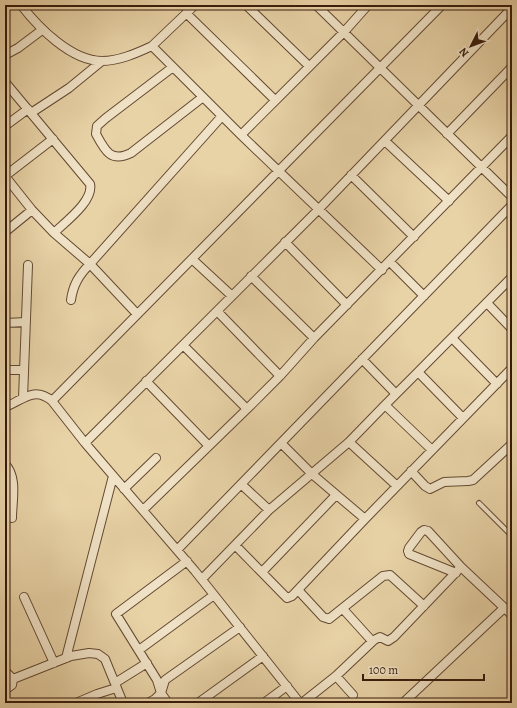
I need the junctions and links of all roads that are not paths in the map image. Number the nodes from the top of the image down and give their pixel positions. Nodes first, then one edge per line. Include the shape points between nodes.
1 (21, 5) edge
2 (195, 5) edge
3 (246, 5) edge
4 (316, 5) edge
5 (368, 5) edge
6 (442, 5) edge
7 (512, 6) edge
8 (186, 13) junction
9 (42, 30) junction
10 (344, 32) junction
11 (152, 46) junction
12 (5, 55) edge
13 (102, 61) junction
14 (309, 66) junction
15 (173, 67) junction
16 (512, 67) edge
17 (380, 68) junction
18 (5, 82) edge
19 (204, 98) junction
20 (276, 100) junction
21 (419, 106) junction
22 (29, 111) junction
23 (222, 116) junction
24 (5, 126) edge
25 (447, 134) junction
26 (241, 135) junction
27 (512, 136) edge
28 (53, 139) junction
29 (385, 141) junction
30 (482, 168) junction
31 (278, 171) junction
32 (5, 176) edge
33 (351, 176) junction
34 (512, 197) edge
35 (449, 201) junction
36 (512, 205) edge
37 (32, 210) junction
38 (318, 210) junction
39 (5, 232) edge
40 (54, 233) junction
41 (414, 237) junction
42 (285, 242) junction
43 (192, 259) junction
44 (390, 262) junction
45 (90, 264) junction
46 (28, 265) dead end
47 (382, 270) junction
48 (251, 276) junction
49 (512, 277) edge
50 (232, 296) junction
51 (424, 296) junction
52 (71, 300) dead end
53 (487, 302) junction
54 (348, 305) junction
55 (217, 311) junction
56 (137, 314) junction
57 (5, 322) edge
58 (26, 322) junction
59 (512, 329) edge
60 (314, 338) junction
61 (452, 338) junction
62 (183, 345) junction
63 (362, 359) junction
64 (512, 369) edge
65 (5, 370) edge
66 (24, 370) junction
67 (418, 372) junction
68 (280, 376) junction
69 (146, 381) junction
70 (497, 384) junction
71 (396, 394) junction
72 (23, 398) junction
73 (52, 401) junction
74 (384, 405) junction
75 (5, 407) edge
76 (247, 409) junction
77 (464, 418) junction
78 (350, 442) junction
79 (85, 443) junction
80 (280, 443) junction
81 (512, 444) edge
82 (209, 446) junction
83 (432, 450) junction
84 (156, 458) dead end
85 (5, 464) edge
86 (411, 471) junction
87 (312, 474) junction
88 (113, 476) junction
89 (241, 484) junction
90 (397, 486) junction
91 (124, 489) junction
92 (336, 495) junction
93 (479, 503) dead end
94 (143, 510) junction
95 (269, 510) junction
96 (12, 518) dead end
97 (364, 519) junction
98 (512, 536) edge
99 (235, 545) junction
100 (177, 550) junction
101 (187, 561) junction
102 (459, 570) junction
103 (262, 572) junction
104 (202, 579) junction
105 (298, 590) junction
106 (214, 595) junction
107 (24, 596) dead end
108 (424, 606) junction
109 (504, 608) junction
110 (343, 609) junction
111 (512, 615) edge
112 (240, 626) junction
113 (372, 641) junction
114 (139, 650) junction
115 (263, 656) junction
116 (66, 658) junction
117 (54, 663) junction
118 (147, 664) junction
119 (5, 671) edge
120 (336, 676) junction
121 (13, 679) junction
122 (116, 685) junction
123 (287, 686) junction
124 (5, 690) edge
125 (161, 693) junction
126 (353, 695) dead end
127 (76, 703) edge
128 (122, 703) edge
129 (148, 703) edge
130 (168, 703) edge
131 (198, 703) edge
132 (264, 703) edge
133 (301, 703) edge
134 (403, 703) edge

1 - 9 street
2 - 8 street
3 - 14 street
4 - 10 street
5 - 10 street
6 - 17 street
7 - 21 street
8 - 11 street
8 - 20 street
9 - 12 street
9 - 13 street via 76,54
10 - 14 street
10 - 17 street
11 - 13 street via 124,57
11 - 15 street
13 - 22 street via 69,88
14 - 20 street
15 - 19 street
15 - 19 street via 97,126 96,134 110,155 119,158 132,154
16 - 25 street
17 - 21 street
17 - 31 street
18 - 22 street
19 - 23 street
20 - 26 street
21 - 25 street
21 - 29 street
22 - 24 street
22 - 28 street
23 - 26 street
23 - 45 street
25 - 30 street
26 - 31 street
27 - 30 street
28 - 32 street
28 - 40 street via 86,178 91,189 83,205
29 - 33 street
29 - 35 street
30 - 34 street
30 - 35 street
31 - 38 street
31 - 43 street
32 - 37 street
33 - 38 street
33 - 41 street
35 - 41 street
36 - 51 street
37 - 39 street
37 - 40 street
38 - 42 street
38 - 47 street
40 - 45 street
41 - 44 street
42 - 48 street
42 - 54 street
43 - 50 street
43 - 56 street
44 - 47 street
44 - 51 street
45 - 52 street via 78,277
45 - 56 street
46 - 58 street
47 - 54 street
48 - 50 street
48 - 60 street
49 - 53 street
50 - 55 street
51 - 63 street
53 - 59 street
53 - 61 street
54 - 60 street
55 - 62 street
55 - 68 street
56 - 73 street
57 - 58 street
58 - 66 street
60 - 68 street
61 - 67 street
61 - 70 street
62 - 69 street
62 - 76 street
63 - 71 street
63 - 80 street
64 - 70 street
65 - 66 street
66 - 72 street
67 - 71 street
67 - 77 street
68 - 76 street
69 - 79 street
69 - 82 street
70 - 77 street
71 - 74 street
72 - 73 street via 38,394 45,395
72 - 75 street
73 - 79 street
74 - 78 street
74 - 83 street
76 - 82 street
77 - 83 street
78 - 87 street
78 - 90 street
79 - 88 street
80 - 87 street
80 - 89 street
81 - 86 street via 477,477 468,481 444,482 430,489
82 - 94 street
83 - 86 street
84 - 91 street
85 - 96 street via 13,480
86 - 90 street
87 - 92 street
87 - 95 street
88 - 91 street
88 - 116 street
89 - 95 street
89 - 100 street
90 - 97 street
91 - 94 street
92 - 97 street
92 - 103 street
93 - 98 lane
94 - 100 street
95 - 99 street
97 - 105 street
99 - 103 street
99 - 104 street
100 - 101 street
101 - 104 street
101 - 114 street via 116,614
102 - 102 street via 424,530 409,548 409,554
102 - 108 street
102 - 109 street
103 - 105 street via 287,598
104 - 106 street
105 - 110 street via 326,619
106 - 112 street
106 - 114 street
107 - 117 street
108 - 110 street via 387,575
108 - 113 street via 391,640 380,637
109 - 111 street
109 - 134 street
110 - 113 street
112 - 115 street
112 - 125 street via 165,680
113 - 120 street
114 - 118 street
115 - 123 street
115 - 131 street
116 - 117 street
116 - 122 street via 89,653 98,654 105,659
117 - 121 street
118 - 122 street
118 - 125 street via 158,680
119 - 121 street
120 - 126 street
120 - 133 street
121 - 124 street via 12,685
122 - 127 street
122 - 128 street
123 - 132 street
123 - 133 street
125 - 129 street
125 - 130 street

